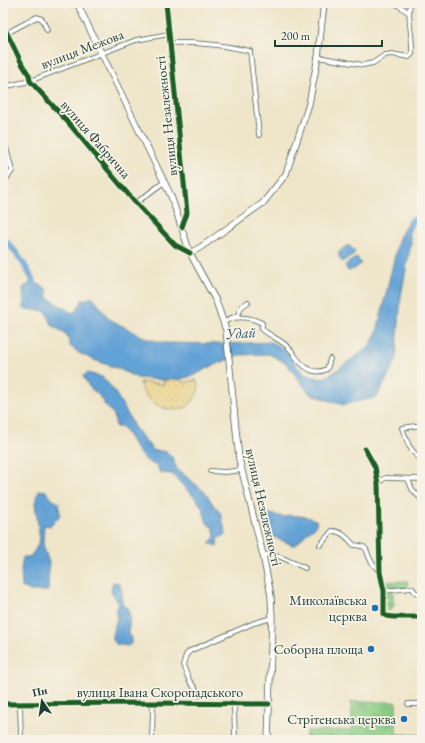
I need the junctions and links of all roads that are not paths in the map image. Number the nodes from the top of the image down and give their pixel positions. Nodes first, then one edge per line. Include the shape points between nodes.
1 (77, 3) edge
2 (166, 3) edge
3 (324, 3) edge
4 (395, 3) edge
5 (410, 3) edge
6 (408, 12) junction
7 (3, 25) edge
8 (47, 30) dead end
9 (7, 33) junction
10 (169, 34) junction
11 (170, 43) junction
12 (102, 54) junction
13 (318, 57) junction
14 (30, 81) junction
15 (3, 87) edge
16 (259, 135) dead end
17 (3, 136) edge
18 (164, 182) junction
19 (3, 183) edge
20 (136, 203) junction
21 (182, 226) junction
22 (190, 253) junction
23 (248, 302) dead end
24 (231, 318) junction
25 (224, 322) junction
26 (330, 359) dead end
27 (422, 425) edge
28 (366, 449) dead end
29 (422, 463) edge
30 (242, 470) junction
31 (210, 471) dead end
32 (422, 479) edge
33 (408, 480) junction
34 (378, 484) junction
35 (422, 500) edge
36 (320, 546) dead end
37 (263, 555) junction
38 (305, 568) dead end
39 (380, 572) junction
40 (384, 591) junction
41 (422, 595) edge
42 (422, 617) edge
43 (272, 618) junction
44 (200, 695) dead end
45 (153, 703) junction
46 (3, 704) edge
47 (20, 704) junction
48 (269, 704) junction
49 (408, 704) dead end
50 (422, 704) edge
51 (234, 705) junction
52 (21, 740) edge
53 (152, 740) edge
54 (235, 740) edge
55 (268, 740) edge

1 - 12 main road
2 - 10 street, вулиця Незалежності
3 - 13 main road
4 - 6 street
5 - 6 street
6 - 13 street via 413,44 412,54 408,57 385,55 373,63 363,65
7 - 9 street, вулиця Фабрична
8 - 9 street via 42,19 37,17
9 - 14 street, вулиця Фабрична
10 - 11 street, вулиця Незалежності
10 - 12 street, вулиця Межова via 136,40
11 - 16 street via 211,44 250,51
11 - 21 street, вулиця Незалежності via 187,213
12 - 14 street, вулиця Межова
12 - 18 main road
13 - 22 main road via 309,104 286,174 263,203
14 - 15 street, вулиця Межова
14 - 20 street, вулиця Фабрична
17 - 19 street via 12,171
18 - 20 street
18 - 21 main road via 172,196
20 - 22 street, вулиця Фабрична via 175,245
21 - 22 main road, вулиця Незалежності
22 - 25 main road, вулиця Незалежності via 216,301
23 - 24 street via 241,307 238,315
24 - 25 street
24 - 26 street via 244,316 262,323 262,329 291,349 296,358 314,372 327,369
25 - 30 main road, вулиця Незалежності
27 - 29 street via 402,428 409,446
28 - 34 street via 376,470
30 - 31 street
30 - 37 main road, вулиця Незалежності
32 - 33 street
33 - 34 street via 386,478
33 - 35 street
34 - 39 street
36 - 39 street via 332,531 336,530 354,545 364,546
37 - 38 street via 274,554
37 - 43 main road, вулиця Незалежності via 271,596
39 - 40 street
40 - 41 street via 412,588
40 - 42 street via 386,616
43 - 44 street via 254,623 196,648 186,655 183,665 189,680
43 - 48 main road, вулиця Незалежності
45 - 47 street, вулиця Івана Скоропадського
45 - 51 street, вулиця Івана Скоропадського
45 - 53 street
46 - 47 street, вулиця Івана Скоропадського
47 - 52 street
48 - 51 street, вулиця Івана Скоропадського
48 - 55 main road, вулиця Незалежності
49 - 50 street
51 - 54 street

